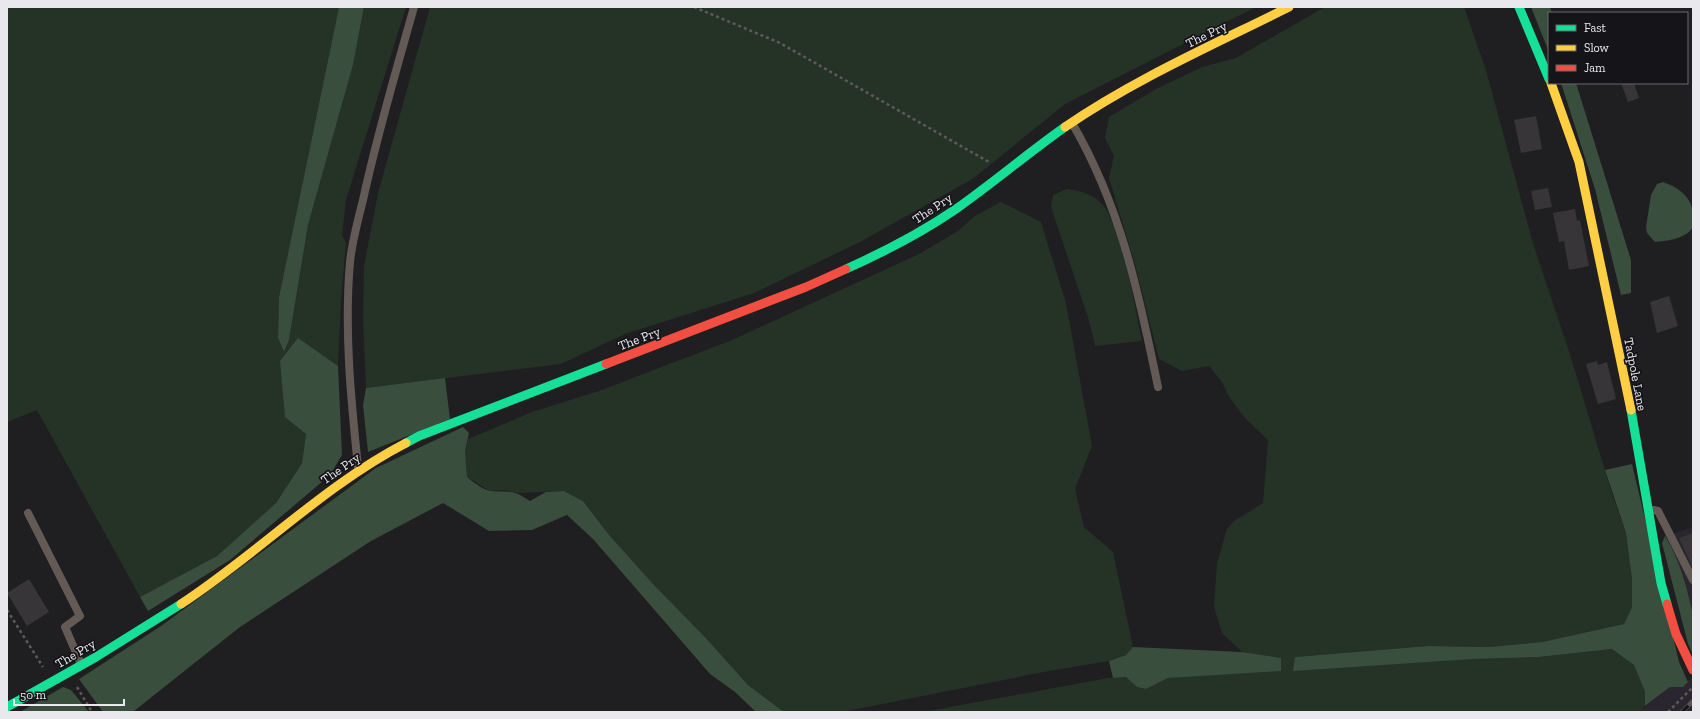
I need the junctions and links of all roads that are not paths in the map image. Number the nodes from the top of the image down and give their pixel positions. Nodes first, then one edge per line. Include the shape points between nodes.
1 (414, 7) edge
2 (1289, 7) edge
3 (1519, 7) edge
4 (1548, 77) edge
5 (1551, 84) edge
6 (1072, 123) junction
7 (1158, 387) dead end
8 (358, 470) junction
9 (1647, 508) junction
10 (28, 514) dead end
11 (1693, 580) edge
12 (82, 665) junction
13 (1693, 670) edge
14 (7, 707) edge

1 - 8 lane via 372,155 350,260 348,343
2 - 6 main road, The Pry via 1142,80 1107,99
3 - 4 main road
5 - 9 main road, Tadpole Lane via 1579,162 1631,412
6 - 7 lane via 1091,158 1132,266
6 - 8 main road, The Pry via 933,224 854,266 799,290 419,436
8 - 12 main road, The Pry via 239,564 177,607
9 - 11 lane via 1658,511
9 - 13 main road, Tadpole Lane via 1664,598 1676,634
10 - 12 lane via 80,616 65,626
12 - 14 main road, The Pry

